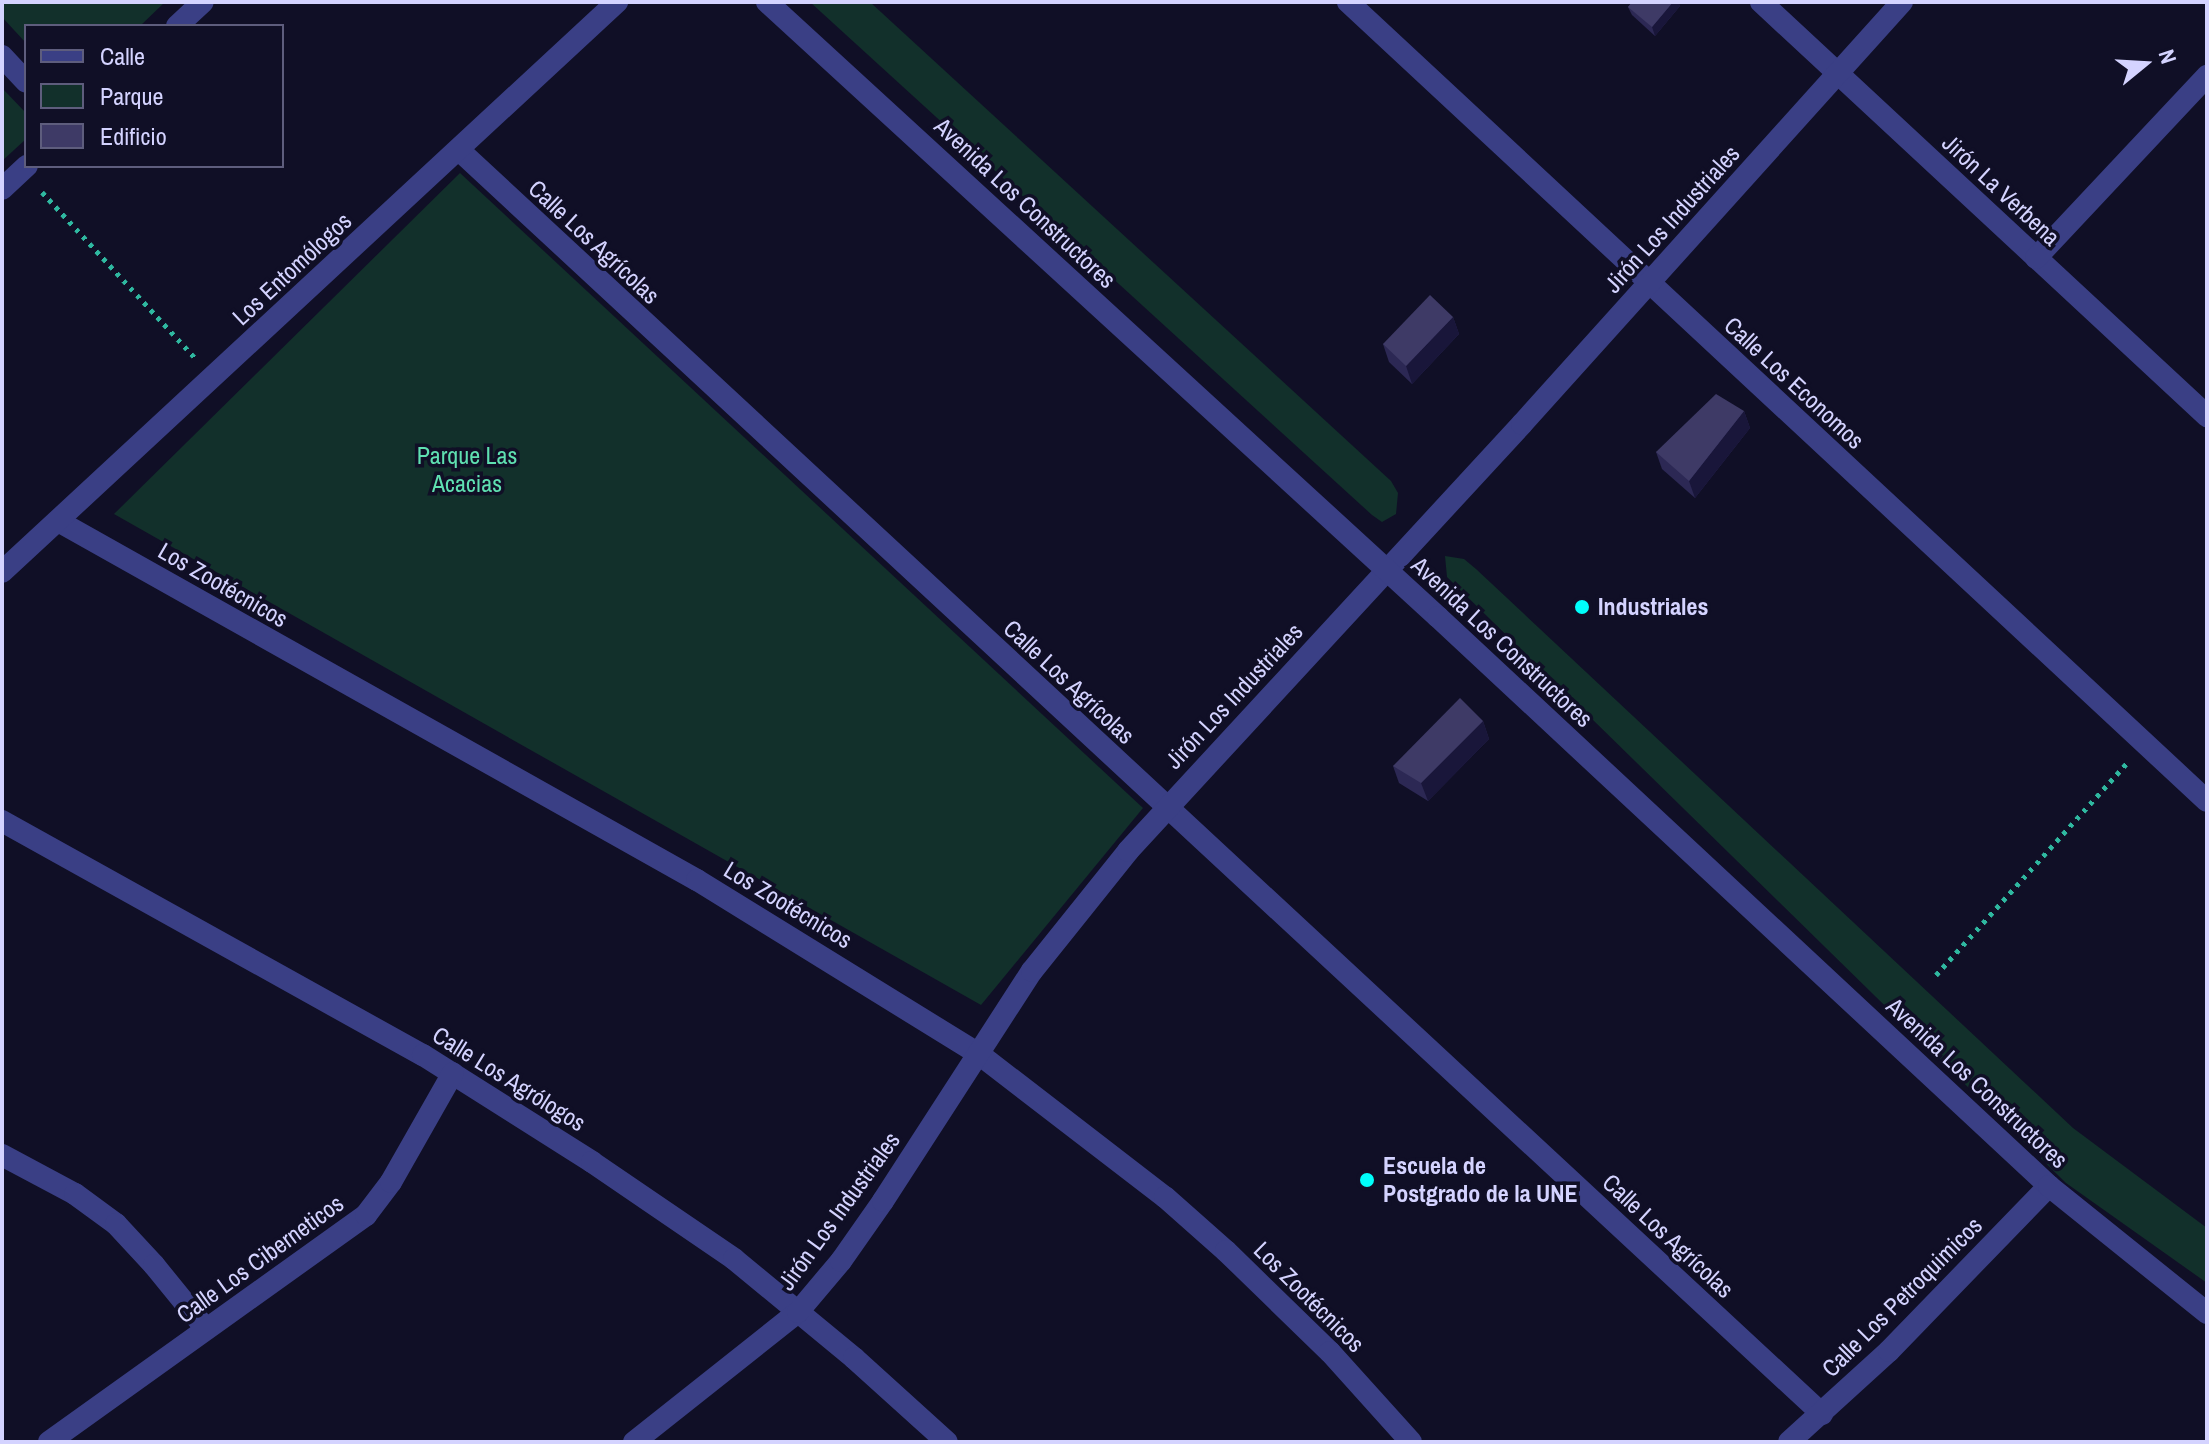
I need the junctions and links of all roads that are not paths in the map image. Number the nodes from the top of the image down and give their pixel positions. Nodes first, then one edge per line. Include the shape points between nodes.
1 (203, 2) edge
2 (617, 2) edge
3 (767, 2) edge
4 (1348, 2) edge
5 (1761, 2) edge
6 (1902, 2) edge
7 (179, 24) edge
8 (2, 56) edge
9 (1837, 74) junction
10 (2207, 76) edge
11 (24, 80) edge
12 (459, 150) junction
13 (25, 168) edge
14 (2, 189) edge
15 (2036, 258) junction
16 (1649, 284) junction
17 (2207, 416) edge
18 (58, 521) junction
19 (1386, 570) junction
20 (2, 572) edge
21 (2207, 801) edge
22 (1167, 808) junction
23 (2, 821) edge
24 (979, 1054) junction
25 (453, 1073) junction
26 (2, 1155) edge
27 (2049, 1186) junction
28 (798, 1312) junction
29 (2207, 1313) edge
30 (206, 1329) junction
31 (1822, 1414) junction
32 (49, 1442) edge
33 (634, 1442) edge
34 (947, 1442) edge
35 (1411, 1442) edge
36 (1789, 1442) edge

1 - 7 street
2 - 12 street, Los Entomólogos
3 - 19 street, Avenida Los Constructores
4 - 16 street, Calle Los Economos
5 - 9 street, Jirón La Verbena
6 - 9 street, Jirón Los Industriales
8 - 11 street
9 - 15 street, Jirón La Verbena
9 - 16 street, Jirón Los Industriales
10 - 15 street
12 - 18 street, Los Entomólogos
12 - 22 street, Calle Los Agrícolas
13 - 14 street
15 - 17 street, Jirón La Verbena
16 - 19 street, Jirón Los Industriales
16 - 21 street, Calle Los Economos
18 - 20 street, Los Entomólogos
18 - 24 street, Los Zootécnicos via 697,880
19 - 22 street, Jirón Los Industriales
19 - 27 street, Avenida Los Constructores
22 - 24 street, Jirón Los Industriales via 1032,971
22 - 31 street, Calle Los Agrícolas
23 - 25 street, Calle Los Agrólogos
24 - 28 street, Jirón Los Industriales via 875,1213
24 - 35 street, Los Zootécnicos via 1165,1197 1226,1251 1330,1352
25 - 28 street, Calle Los Agrólogos via 679,1219
25 - 30 street, Calle Los Ciberneticos via 391,1182 366,1215
26 - 30 street via 75,1194 116,1224
27 - 29 street, Avenida Los Constructores
27 - 31 street, Calle Los Petroquimicos
28 - 33 street, Jirón Los Industriales
28 - 34 street, Calle Los Agrólogos
30 - 32 street, Calle Los Ciberneticos
31 - 36 street, Calle Los Petroquimicos

